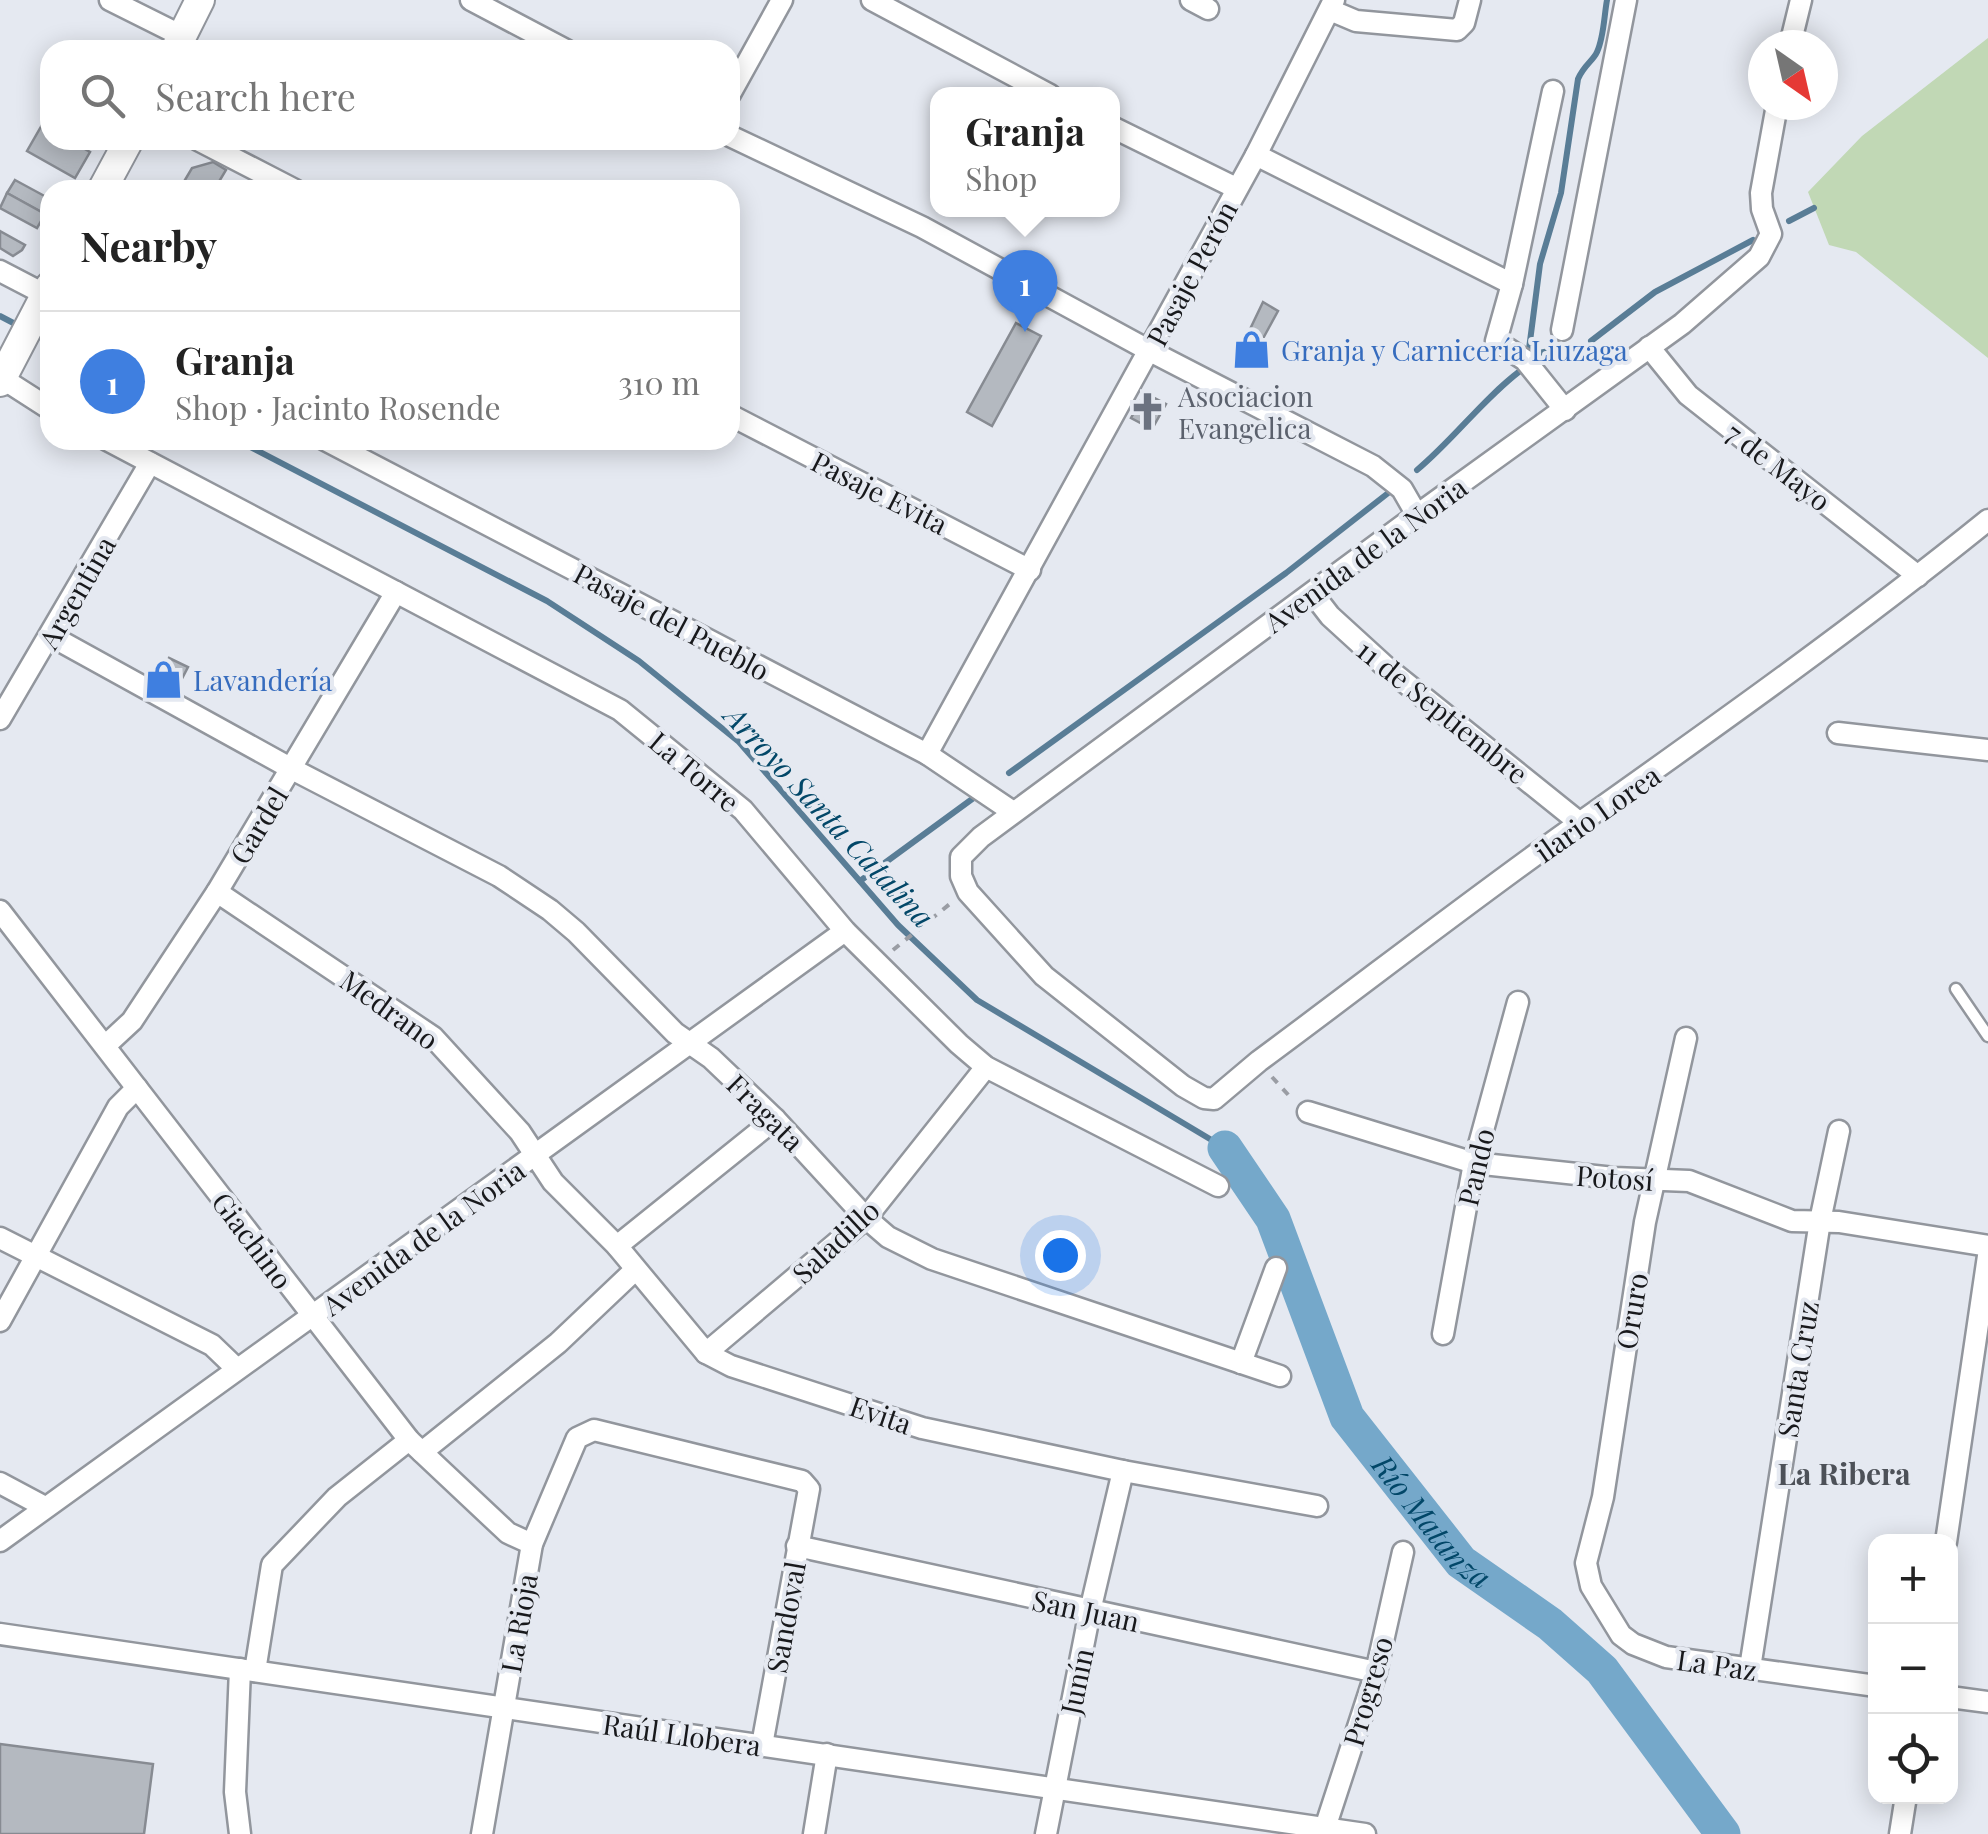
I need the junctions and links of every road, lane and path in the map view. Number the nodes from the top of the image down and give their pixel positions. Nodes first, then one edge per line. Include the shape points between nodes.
1 (110, 0) edge
2 (200, 0) edge
3 (471, 0) edge
4 (782, 0) edge
5 (872, 0) edge
6 (1470, 0) edge
7 (1626, 0) edge
8 (1801, 0) edge
9 (1332, 5) edge
10 (1794, 30) edge
11 (173, 40) edge
12 (180, 40) edge
13 (547, 40) edge
14 (740, 76) edge
15 (1037, 87) edge
16 (1553, 91) dead end
17 (1774, 120) edge
18 (1120, 131) edge
19 (740, 141) edge
20 (124, 150) edge
21 (217, 150) edge
22 (1256, 155) junction
23 (107, 180) edge
24 (276, 180) edge
25 (1236, 188) junction
26 (0, 271) edge
27 (1512, 284) junction
28 (40, 295) edge
29 (40, 307) edge
30 (1562, 330) dead end
31 (1649, 347) junction
32 (1150, 350) junction
33 (3, 376) edge
34 (40, 402) edge
35 (1565, 410) junction
36 (740, 420) edge
37 (126, 450) edge
38 (344, 450) edge
39 (150, 463) junction
40 (1418, 515) junction
41 (1988, 520) edge
42 (1030, 570) junction
43 (1918, 576) junction
44 (396, 592) junction
45 (1312, 594) junction
46 (52, 636) junction
47 (0, 719) edge
48 (1838, 733) dead end
49 (1988, 750) edge
50 (927, 754) junction
51 (292, 768) junction
52 (1012, 812) junction
53 (1580, 823) junction
54 (217, 892) junction
55 (968, 892) junction
56 (0, 911) edge
57 (845, 931) junction
58 (894, 950) dead end
59 (1956, 989) dead end
60 (1518, 1002) dead end
61 (1988, 1036) edge
62 (1686, 1038) dead end
63 (689, 1044) junction
64 (105, 1046) junction
65 (986, 1067) junction
66 (1271, 1075) dead end
67 (137, 1088) junction
68 (1308, 1112) joint
69 (775, 1118) junction
70 (1839, 1131) dead end
71 (536, 1156) junction
72 (1474, 1163) junction
73 (1654, 1180) junction
74 (1218, 1186) dead end
75 (866, 1218) junction
76 (1820, 1221) junction
77 (0, 1238) edge
78 (617, 1246) junction
79 (1988, 1246) edge
80 (35, 1255) junction
81 (1988, 1256) edge
82 (1276, 1268) dead end
83 (635, 1270) junction
84 (311, 1316) junction
85 (0, 1321) edge
86 (1444, 1334) dead end
87 (706, 1353) junction
88 (1241, 1362) junction
89 (236, 1369) junction
90 (1280, 1376) dead end
91 (416, 1446) junction
92 (1123, 1471) junction
93 (0, 1483) edge
94 (809, 1490) joint
95 (1317, 1506) dead end
96 (45, 1507) junction
97 (1947, 1534) edge
98 (0, 1541) edge
99 (532, 1544) junction
100 (797, 1546) junction
101 (1403, 1552) dead end
102 (1591, 1586) joint
103 (1090, 1611) junction
104 (0, 1634) edge
105 (1750, 1668) junction
106 (248, 1670) junction
107 (1376, 1672) junction
108 (1868, 1685) edge
109 (1958, 1698) edge
110 (1988, 1702) edge
111 (503, 1708) junction
112 (762, 1745) junction
113 (827, 1754) junction
114 (1054, 1787) junction
115 (1905, 1804) edge
116 (1325, 1828) junction
117 (1359, 1833) edge
118 (240, 1834) edge
119 (482, 1834) edge
120 (814, 1834) edge
121 (1046, 1834) edge
122 (1900, 1834) edge

1 - 11 street
2 - 12 street
3 - 13 street
4 - 14 street
5 - 15 street
6 - 9 street via 1457,30 1356,21
7 - 30 street
8 - 10 street
9 - 22 street, Pasaje Perón
16 - 27 street
17 - 31 street, Avenida de la Noria via 1761,193 1771,234 1766,248
18 - 25 street
19 - 32 street via 922,227
20 - 23 street
21 - 24 street
22 - 25 street, Pasaje Perón
22 - 27 street
25 - 32 street, Pasaje Perón
26 - 28 street
27 - 35 street via 1496,341 1525,360
29 - 33 street
31 - 35 street, Avenida de la Noria
31 - 43 street, 7 de Mayo via 1688,395
32 - 40 street via 1373,466 1402,490
32 - 42 street, Pasaje Perón
33 - 34 street
35 - 40 street, Avenida de la Noria
36 - 42 street, Pasaje Evita
37 - 39 street, La Torre
38 - 50 street, Pasaje del Pueblo
39 - 44 street, La Torre
39 - 46 street, Argentina
40 - 45 street, Avenida de la Noria
41 - 43 street, ilario Lorea
42 - 50 street, Pasaje Perón
43 - 53 street, ilario Lorea
44 - 51 street, Gardel
44 - 57 street, La Torre via 620,710 743,810
45 - 52 street, Avenida de la Noria
45 - 53 street, 11 de Septiembre via 1387,668
46 - 47 street, Argentina
46 - 51 street, Fragata
48 - 49 street
50 - 52 street, Pasaje del Pueblo
51 - 54 street, Gardel
51 - 63 street, Fragata via 499,876 550,910
52 - 55 street, Avenida de la Noria via 961,856
53 - 55 street, ilario Lorea via 1214,1100 1120,1038 1044,976
54 - 64 street, Gardel via 132,1020
54 - 71 street, Medrano via 433,1036
55 - 58 path
56 - 64 street, Giachino
57 - 63 street, Avenida de la Noria
57 - 65 street, La Torre
59 - 61 lane
60 - 72 street, Pando
62 - 73 street, Oruro
63 - 69 street, Fragata
63 - 71 street, Avenida de la Noria
64 - 67 street, Giachino
65 - 74 street, La Torre
65 - 75 street, Saladillo
66 - 68 path
67 - 80 street via 118,1107
67 - 84 street, Giachino
68 - 72 street, Potosí
69 - 75 street, Fragata
69 - 78 street
70 - 76 street, Santa Cruz
71 - 78 street, Evita
71 - 84 street, Avenida de la Noria
72 - 73 street, Potosí
72 - 86 street, Pando
73 - 76 street, Potosí via 1689,1181 1792,1221
73 - 102 street, Oruro via 1603,1497 1586,1563
75 - 87 street, Saladillo
75 - 88 street, Fragata via 932,1259
76 - 79 street, Potosí
76 - 105 street, Santa Cruz
77 - 80 street
78 - 83 street, Evita
80 - 85 street
80 - 89 street via 212,1346
81 - 97 street
82 - 88 street
83 - 87 street, Evita
83 - 91 street via 558,1344
84 - 89 street, Avenida de la Noria
84 - 91 street, Giachino
87 - 92 street, Evita via 922,1428
88 - 90 street, Fragata
89 - 96 street, Avenida de la Noria
91 - 99 street, Giachino via 508,1533
91 - 106 street via 337,1497 272,1564
92 - 95 street, Evita
92 - 103 street, Junín
93 - 96 street
94 - 99 street, La Rioja via 802,1481 594,1430 576,1438
94 - 100 street, Sandoval
96 - 98 street, Avenida de la Noria
99 - 111 street, La Rioja
100 - 103 street, San Juan
100 - 112 street, Sandoval
101 - 107 street, Progreso
102 - 105 street, La Paz via 1633,1644 1666,1658
103 - 107 street, San Juan
103 - 114 street, Junín
104 - 106 street, Raúl Llobera
105 - 108 street, La Paz
106 - 111 street, Raúl Llobera
106 - 118 street via 235,1792
107 - 116 street, Progreso
109 - 110 street
111 - 112 street, Raúl Llobera
111 - 119 street, La Rioja
112 - 113 street, Raúl Llobera
113 - 114 street, Raúl Llobera
113 - 120 street
114 - 116 street, Raúl Llobera
114 - 121 street, Junín
115 - 122 street
116 - 117 street, Raúl Llobera

